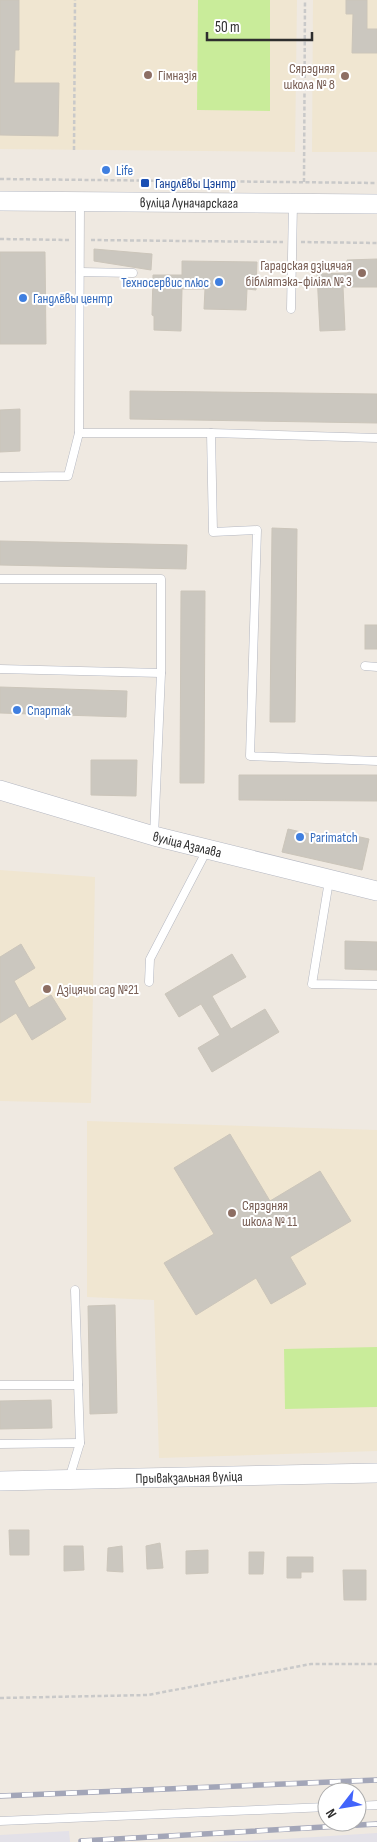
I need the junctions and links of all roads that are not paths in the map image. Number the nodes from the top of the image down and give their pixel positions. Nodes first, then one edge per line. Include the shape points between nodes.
1 (0, 201) edge
2 (80, 202) junction
3 (298, 204) junction
4 (377, 204) edge
5 (80, 272) junction
6 (133, 273) dead end
7 (291, 308) dead end
8 (79, 433) junction
9 (211, 433) junction
10 (377, 438) edge
11 (0, 477) edge
12 (0, 579) edge
13 (365, 666) dead end
14 (377, 667) edge
15 (0, 669) edge
16 (161, 673) junction
17 (377, 761) edge
18 (0, 790) edge
19 (154, 836) junction
20 (207, 850) junction
21 (329, 881) junction
22 (377, 891) edge
23 (149, 982) dead end
24 (377, 985) edge
25 (75, 1290) dead end
26 (0, 1384) edge
27 (78, 1385) junction
28 (80, 1443) junction
29 (0, 1444) edge
30 (377, 1473) edge
31 (69, 1480) junction
32 (0, 1481) edge
33 (317, 1807) edge
34 (0, 1821) edge

1 - 2 street, вуліца Луначарскага
2 - 3 street, вуліца Луначарскага
2 - 5 lane
3 - 4 street, вуліца Луначарскага
3 - 7 lane
5 - 6 lane
5 - 8 lane
8 - 9 lane
8 - 11 lane via 68,476
9 - 10 lane
9 - 17 lane via 213,532 257,530 250,756
12 - 16 lane via 161,579
13 - 14 lane
15 - 16 lane
16 - 19 lane
18 - 19 street, вуліца Азалава
19 - 20 street, вуліца Азалава
20 - 21 street, вуліца Азалава
20 - 23 lane via 150,959
21 - 22 street, вуліца Азалава
21 - 24 lane via 312,984
25 - 27 lane
26 - 27 lane
27 - 28 lane
28 - 29 lane
28 - 31 lane
30 - 31 street, Прывакзальная вуліца
31 - 32 street, Прывакзальная вуліца
33 - 34 lane

